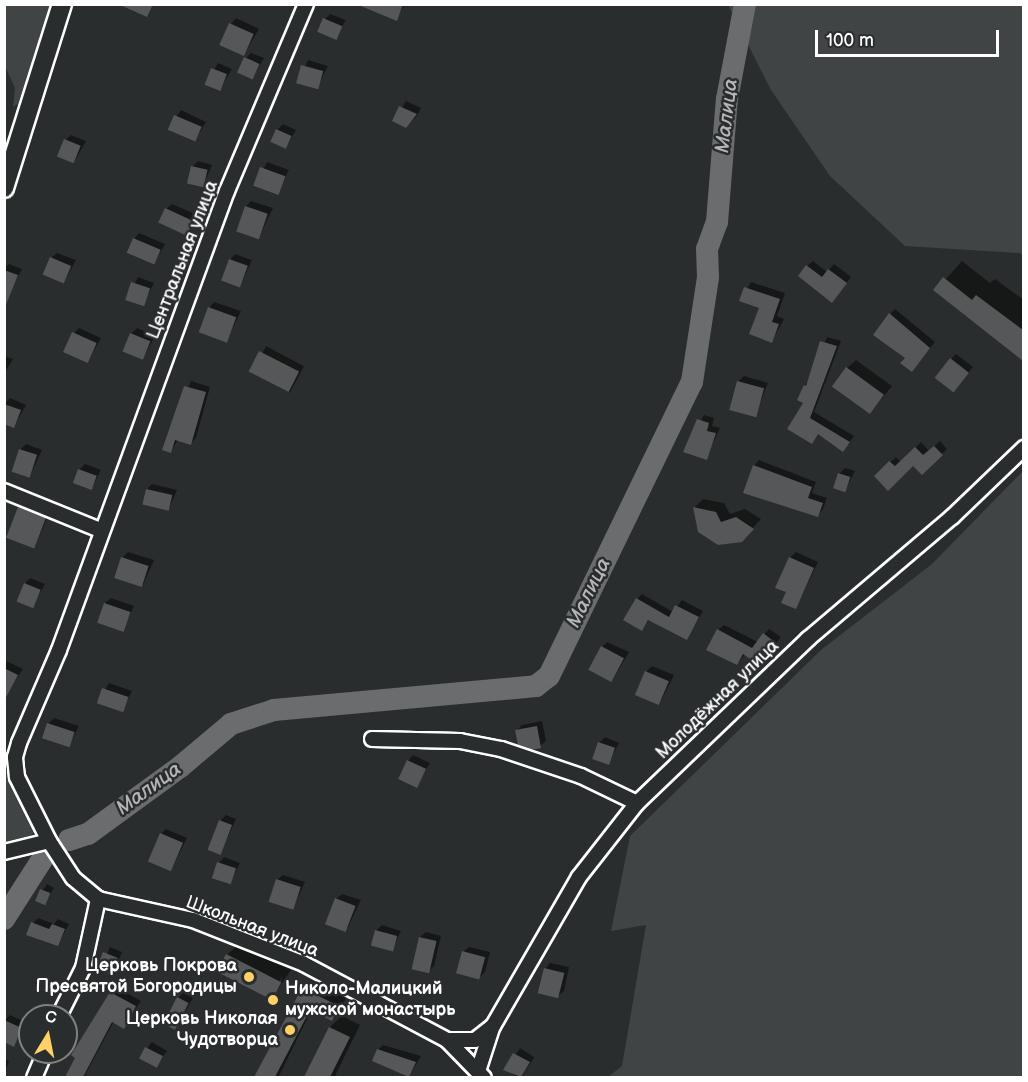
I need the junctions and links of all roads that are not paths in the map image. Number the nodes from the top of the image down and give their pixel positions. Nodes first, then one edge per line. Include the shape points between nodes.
1 (62, 4) edge
2 (306, 4) edge
3 (4, 188) edge
4 (1023, 448) edge
5 (4, 491) edge
6 (100, 530) junction
7 (372, 739) dead end
8 (637, 803) junction
9 (49, 841) junction
10 (4, 852) edge
11 (98, 898) junction
12 (65, 1004) edge
13 (493, 1026) junction
14 (447, 1040) junction
15 (482, 1073) edge

1 - 3 street
2 - 6 street, Центральная улица via 227,191
4 - 8 street, Молодёжная улица via 952,518 808,639
5 - 6 street
6 - 9 street, Центральная улица via 59,650 15,757 23,792
7 - 8 street via 460,741 501,749 581,776
8 - 13 street, Молодёжная улица via 579,877
9 - 10 street
9 - 11 street, Школьная улица via 73,878
11 - 12 street via 83,968
11 - 14 street, Школьная улица via 193,920 304,964
13 - 14 street via 475,1040
13 - 15 street, Молодёжная улица
14 - 15 street, Школьная улица

